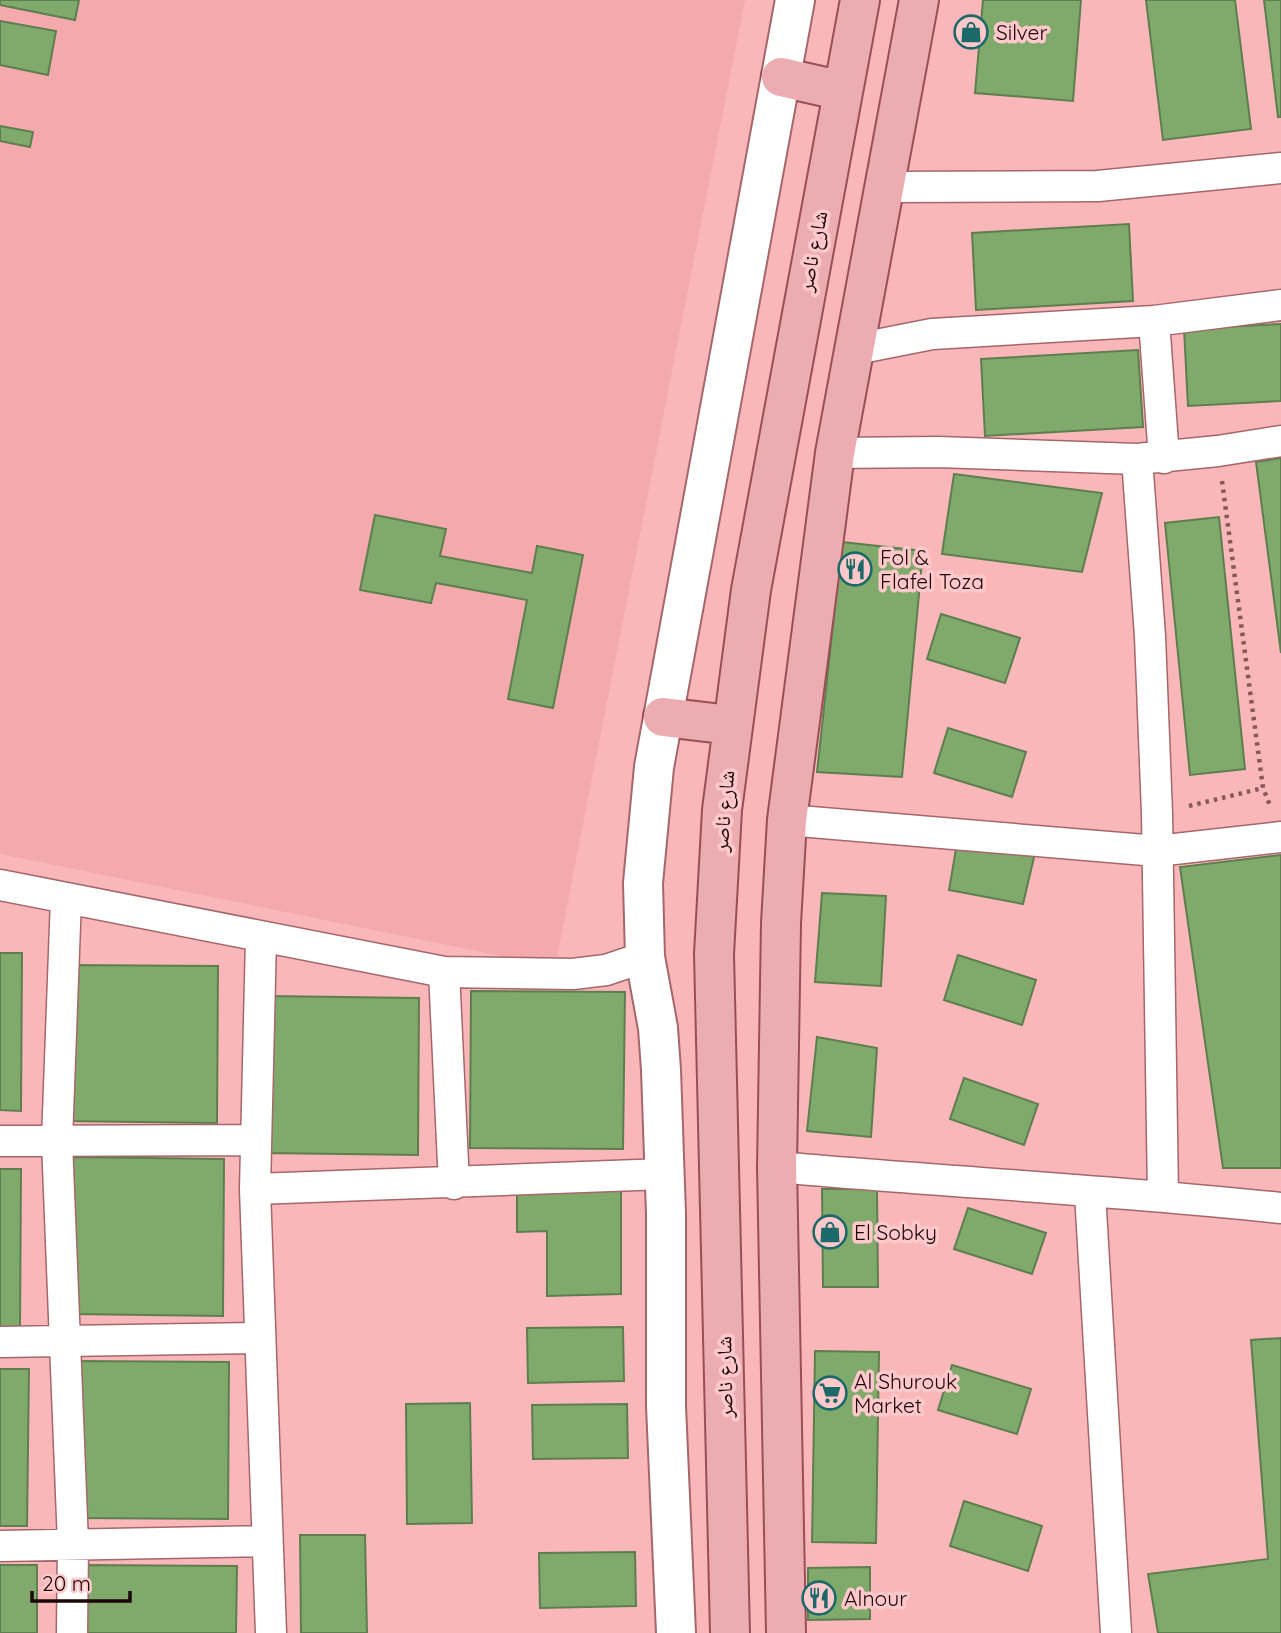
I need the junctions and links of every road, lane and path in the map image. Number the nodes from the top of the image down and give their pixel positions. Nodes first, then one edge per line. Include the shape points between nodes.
1 (795, 0) edge
2 (860, 0) edge
3 (919, 0) edge
4 (781, 77) junction
5 (843, 91) junction
6 (1281, 168) edge
7 (886, 187) junction
8 (1281, 305) edge
9 (1154, 321) junction
10 (856, 349) junction
11 (1281, 440) edge
12 (1219, 451) junction
13 (835, 453) junction
14 (1150, 458) junction
15 (663, 717) junction
16 (732, 725) junction
17 (1157, 813) junction
18 (787, 820) junction
19 (1281, 837) edge
20 (1157, 851) junction
21 (0, 885) edge
22 (66, 898) junction
23 (261, 938) junction
24 (645, 957) junction
25 (444, 972) junction
26 (254, 1140) junction
27 (0, 1141) edge
28 (57, 1141) junction
29 (777, 1167) junction
30 (665, 1174) junction
31 (454, 1184) junction
32 (255, 1189) junction
33 (1090, 1193) junction
34 (1163, 1195) junction
35 (1281, 1208) edge
36 (260, 1338) junction
37 (66, 1340) junction
38 (0, 1342) edge
39 (725, 1416) junction
40 (781, 1419) junction
41 (782, 1470) junction
42 (726, 1472) junction
43 (267, 1541) junction
44 (73, 1544) junction
45 (0, 1546) edge
46 (72, 1633) edge
47 (271, 1633) edge
48 (676, 1633) edge
49 (730, 1633) edge
50 (786, 1633) edge
51 (1116, 1633) edge

1 - 4 street
2 - 5 main road, شارع ناصر
3 - 7 main road
4 - 5 main road
4 - 15 street
5 - 16 main road, شارع ناصر via 753,576
6 - 7 street via 1098,186
7 - 10 main road
8 - 9 street
9 - 10 street via 932,334
9 - 14 street
10 - 13 main road
11 - 12 street
12 - 14 street
12 - 17 path via 1263,788
13 - 14 street
13 - 18 main road
14 - 17 street via 1150,636
15 - 16 main road
15 - 24 street via 643,883
16 - 39 main road, شارع ناصر via 714,954
17 - 20 street
18 - 20 street
18 - 29 main road
19 - 20 street
20 - 34 street
21 - 22 street
22 - 23 street
22 - 28 street
23 - 25 street
23 - 26 street
24 - 25 street via 606,970 573,974
24 - 30 street via 658,1028
25 - 31 street
26 - 28 street
26 - 32 street
27 - 28 street
28 - 37 street
29 - 33 street
29 - 40 main road
30 - 31 street
30 - 48 street via 666,1406
31 - 32 street
32 - 36 street
33 - 34 street
33 - 51 street
34 - 35 street
36 - 37 street
36 - 43 street
37 - 38 street
37 - 44 street
39 - 40 main road via 754,1408
39 - 42 main road, شارع ناصر
40 - 41 main road
41 - 42 main road via 754,1478
41 - 50 main road
42 - 49 main road, شارع ناصر
43 - 44 street
43 - 47 street
44 - 45 street
44 - 46 street

